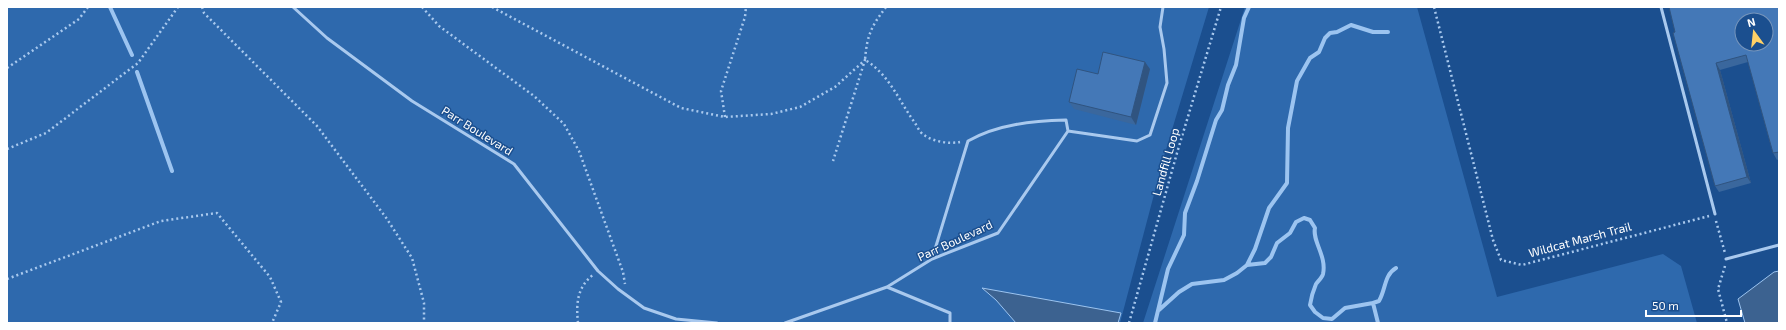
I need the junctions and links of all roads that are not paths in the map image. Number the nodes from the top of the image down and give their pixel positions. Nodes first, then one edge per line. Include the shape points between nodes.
1 (293, 7) edge
2 (1164, 7) edge
3 (1661, 7) edge
4 (1068, 131) junction
5 (1715, 214) road end
6 (1779, 245) edge
7 (932, 258) junction
8 (1726, 259) road end
9 (887, 287) junction
10 (715, 323) edge
11 (785, 323) edge
12 (950, 323) edge

1 - 10 lane, Parr Boulevard via 327,38 412,101 514,164 598,271 626,295 644,308 676,319
2 - 4 lane via 1160,27 1167,83 1150,135 1137,141
3 - 5 lane
4 - 7 lane, Parr Boulevard via 998,233
4 - 7 lane via 1066,120 1030,121 981,134 968,141
6 - 8 lane
7 - 9 lane, Parr Boulevard
9 - 11 lane, Parr Boulevard
9 - 12 lane via 950,313

